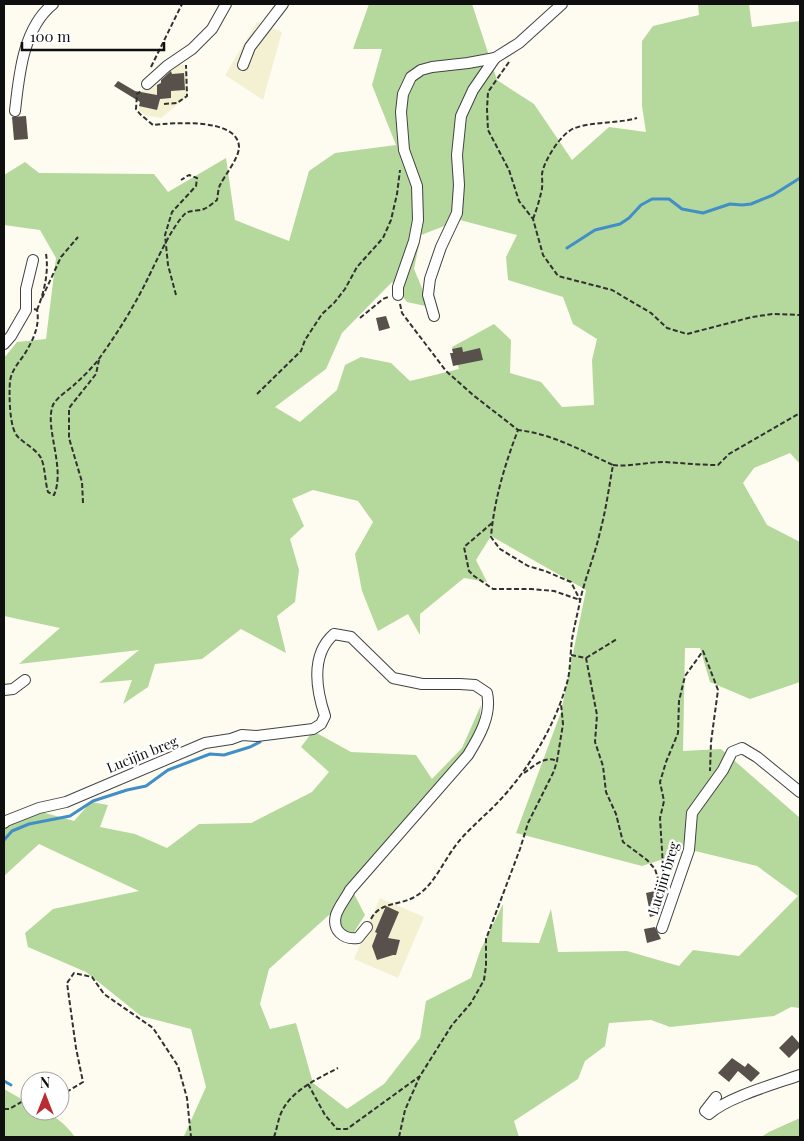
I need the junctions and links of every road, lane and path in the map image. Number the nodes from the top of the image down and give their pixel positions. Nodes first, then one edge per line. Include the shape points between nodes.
1 (53, 4) edge
2 (182, 4) edge
3 (226, 4) edge
4 (283, 4) edge
5 (562, 4) edge
6 (192, 48) junction
7 (513, 48) junction
8 (495, 58) junction
9 (243, 65) dead end
10 (148, 71) dead end
11 (147, 84) joint
12 (164, 104) dead end
13 (14, 111) dead end
14 (637, 118) dead end
15 (400, 170) dead end
16 (181, 180) dead end
17 (533, 219) junction
18 (78, 237) dead end
19 (166, 244) junction
20 (46, 254) dead end
21 (33, 260) dead end
22 (176, 295) dead end
23 (398, 295) junction
24 (42, 298) junction
25 (26, 310) junction
26 (37, 310) junction
27 (800, 315) edge
28 (434, 316) dead end
29 (360, 318) dead end
30 (4, 344) edge
31 (100, 357) junction
32 (257, 394) dead end
33 (800, 413) edge
34 (518, 430) junction
35 (613, 465) junction
36 (82, 503) dead end
37 (492, 523) junction
38 (580, 600) junction
39 (618, 639) dead end
40 (571, 655) junction
41 (586, 658) junction
42 (26, 680) dead end
43 (4, 690) edge
44 (560, 702) junction
45 (557, 762) junction
46 (522, 774) junction
47 (713, 784) junction
48 (800, 792) edge
49 (4, 823) edge
50 (367, 927) joint
51 (662, 928) dead end
52 (338, 1068) dead end
53 (800, 1075) edge
54 (420, 1076) junction
55 (308, 1084) junction
56 (70, 1090) edge
57 (716, 1097) dead end
58 (20, 1102) edge
59 (4, 1109) edge
60 (191, 1137) edge
61 (274, 1137) edge
62 (399, 1137) edge

1 - 13 street via 35,25 27,46
2 - 10 path
3 - 6 street via 212,29
4 - 9 street via 250,47
5 - 7 street
6 - 11 street
6 - 12 path via 186,66 187,96 177,103
7 - 8 street
7 - 17 path via 509,62 488,92 488,130 509,170 519,202
8 - 23 street via 421,70 411,77 403,94 404,150 417,186 418,220
8 - 28 street via 473,90 461,116 457,212 441,247 429,287
11 - 19 path via 138,94 136,108 153,124 190,122 216,127 236,136 239,148 220,186 217,200 204,209 187,212
14 - 17 path via 622,123 574,128 565,135 550,154 542,172 542,191
15 - 32 path via 393,212 383,238 356,267 345,289 322,314 301,351
16 - 19 path via 189,176 197,178 196,186 172,212 165,235
17 - 27 path via 543,255 558,276 612,290 651,313 667,328 687,334 752,317
18 - 24 path via 61,257
19 - 22 path
19 - 31 path via 131,309
20 - 24 path
21 - 25 street via 26,289
23 - 29 path via 383,299
23 - 34 path via 402,313 446,372
24 - 26 path
25 - 26 path
25 - 30 street
26 - 31 path via 38,326 10,380 11,421 16,435 41,458 48,492 54,495 57,487 52,424 54,403
31 - 36 path via 96,374 69,408 69,438 82,482
33 - 35 path via 729,454 718,465 664,462
34 - 35 path via 565,442
34 - 37 path via 508,456
35 - 38 path via 601,531
37 - 38 path via 491,537 500,549 528,566 570,582
37 - 38 path via 464,547 467,566 474,576 493,589 554,591
38 - 40 path
39 - 41 path
40 - 41 path
40 - 44 path via 568,679
41 - 47 path via 597,715 595,742 603,766 606,792 623,842 655,869 660,885 664,882 660,818 664,801 660,782 678,733 684,676 703,651 718,690 710,754
42 - 43 street via 14,689
44 - 45 path via 563,724
44 - 46 path via 543,740
45 - 46 path via 544,760
45 - 54 path via 528,823 486,939 484,980
46 - 50 path via 460,840 429,886 408,901 375,911
47 - 48 street, Lucijin breg via 732,752 742,748 757,756
47 - 51 street, Lucijin breg via 692,813 689,850
49 - 50 street, Lucijin breg via 39,808 66,802 205,743 242,735 314,729 324,716 317,688 317,666 328,639 334,634 351,637 393,678 422,684 475,685 487,693 489,702 486,717 468,755 350,890 336,914 335,925 345,937 358,938
52 - 55 path
53 - 57 street via 725,1104 709,1114 705,1111
54 - 55 path via 347,1129 337,1129 325,1115
54 - 62 path via 405,1110
55 - 61 path via 282,1110
56 - 60 path via 83,1082 67,983 74,973 92,977 104,994 153,1028 178,1066
58 - 59 path

